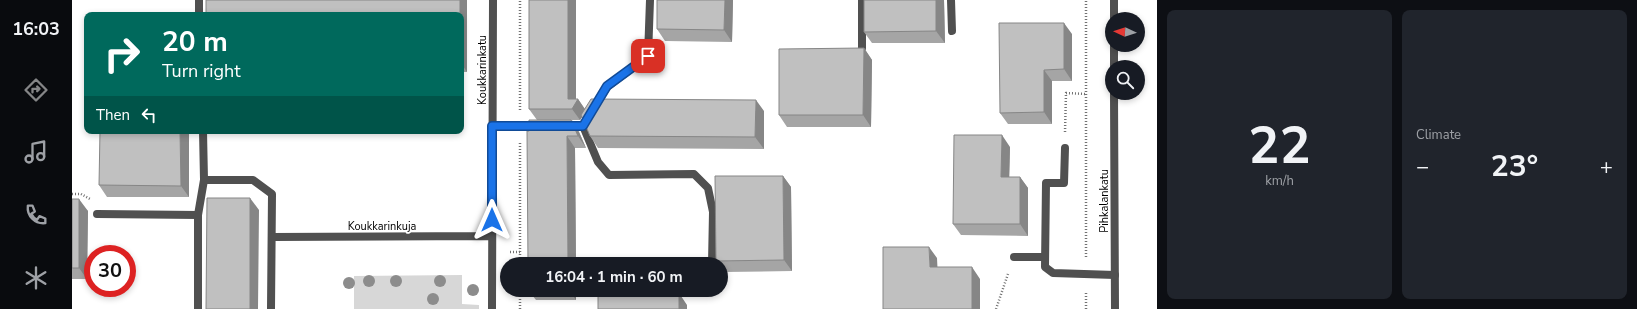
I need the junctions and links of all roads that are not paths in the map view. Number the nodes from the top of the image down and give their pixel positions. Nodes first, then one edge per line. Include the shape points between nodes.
1 (199, 0) edge
2 (493, 0) edge
3 (650, 0) edge
4 (862, 0) edge
5 (951, 0) edge
6 (1114, 0) edge
7 (200, 12) edge
8 (1114, 12) edge
9 (952, 31) dead end
10 (862, 48) edge
11 (1114, 100) edge
12 (587, 119) junction
13 (492, 126) junction
14 (203, 134) edge
15 (1065, 148) road end
16 (204, 180) junction
17 (97, 214) dead end
18 (198, 215) junction
19 (492, 236) junction
20 (272, 237) junction
21 (712, 257) edge
22 (1014, 257) road end
23 (1045, 257) junction
24 (1115, 275) junction
25 (198, 309) edge
26 (270, 309) edge
27 (492, 309) edge
28 (1115, 309) edge

1 - 7 street
2 - 13 street, Koukkarinkatu
3 - 12 street via 648,56 607,86
4 - 10 street
5 - 9 street
6 - 8 street
11 - 24 street, Pihkalankatu
12 - 13 street via 555,126
12 - 21 street via 598,162 609,175 694,174 708,188 713,212
13 - 19 street, Koukkarinkatu
14 - 16 street
15 - 23 street via 1064,183 1046,183
16 - 18 street
16 - 20 street via 253,180 272,194
17 - 18 street
18 - 25 street
19 - 20 street, Koukkarinkuja
19 - 27 street, Koukkarinkatu
20 - 26 street
22 - 23 street
23 - 24 street via 1045,267 1053,273
24 - 28 street, Pihkalankatu

